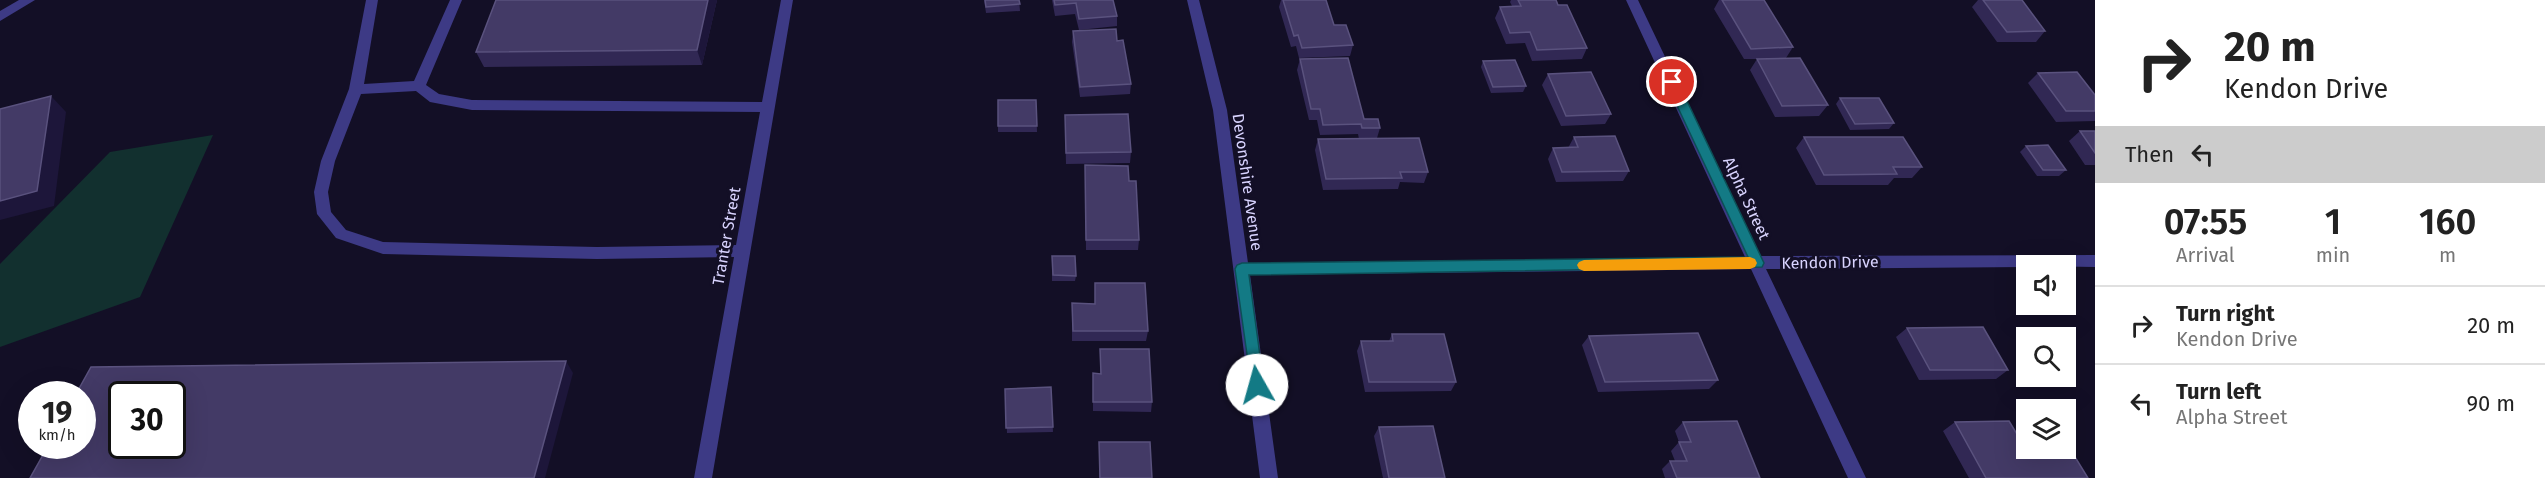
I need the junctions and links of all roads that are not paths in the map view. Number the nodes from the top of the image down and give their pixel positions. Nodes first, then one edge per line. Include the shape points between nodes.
1 (29, 0) edge
2 (372, 0) edge
3 (456, 0) edge
4 (787, 0) edge
5 (1193, 0) edge
6 (1632, 0) edge
7 (0, 17) edge
8 (419, 86) junction
9 (356, 89) junction
10 (767, 107) junction
11 (742, 251) junction
12 (2095, 261) edge
13 (1758, 263) junction
14 (1242, 269) junction
15 (704, 478) edge
16 (1269, 478) edge
17 (1857, 478) edge

1 - 7 street
2 - 9 street
3 - 8 street
4 - 10 street, Tranter Street
5 - 14 street, Devonshire Avenue via 1220,110
6 - 13 street, Alpha Street
8 - 9 street
8 - 10 street via 435,98 472,105
9 - 11 street via 328,161 321,192 324,214 341,234 383,248 597,253
10 - 11 street, Tranter Street
11 - 15 street, Tranter Street
12 - 13 street, Kendon Drive
13 - 14 street, Kendon Drive
13 - 17 street, Alpha Street
14 - 16 street, Devonshire Avenue

